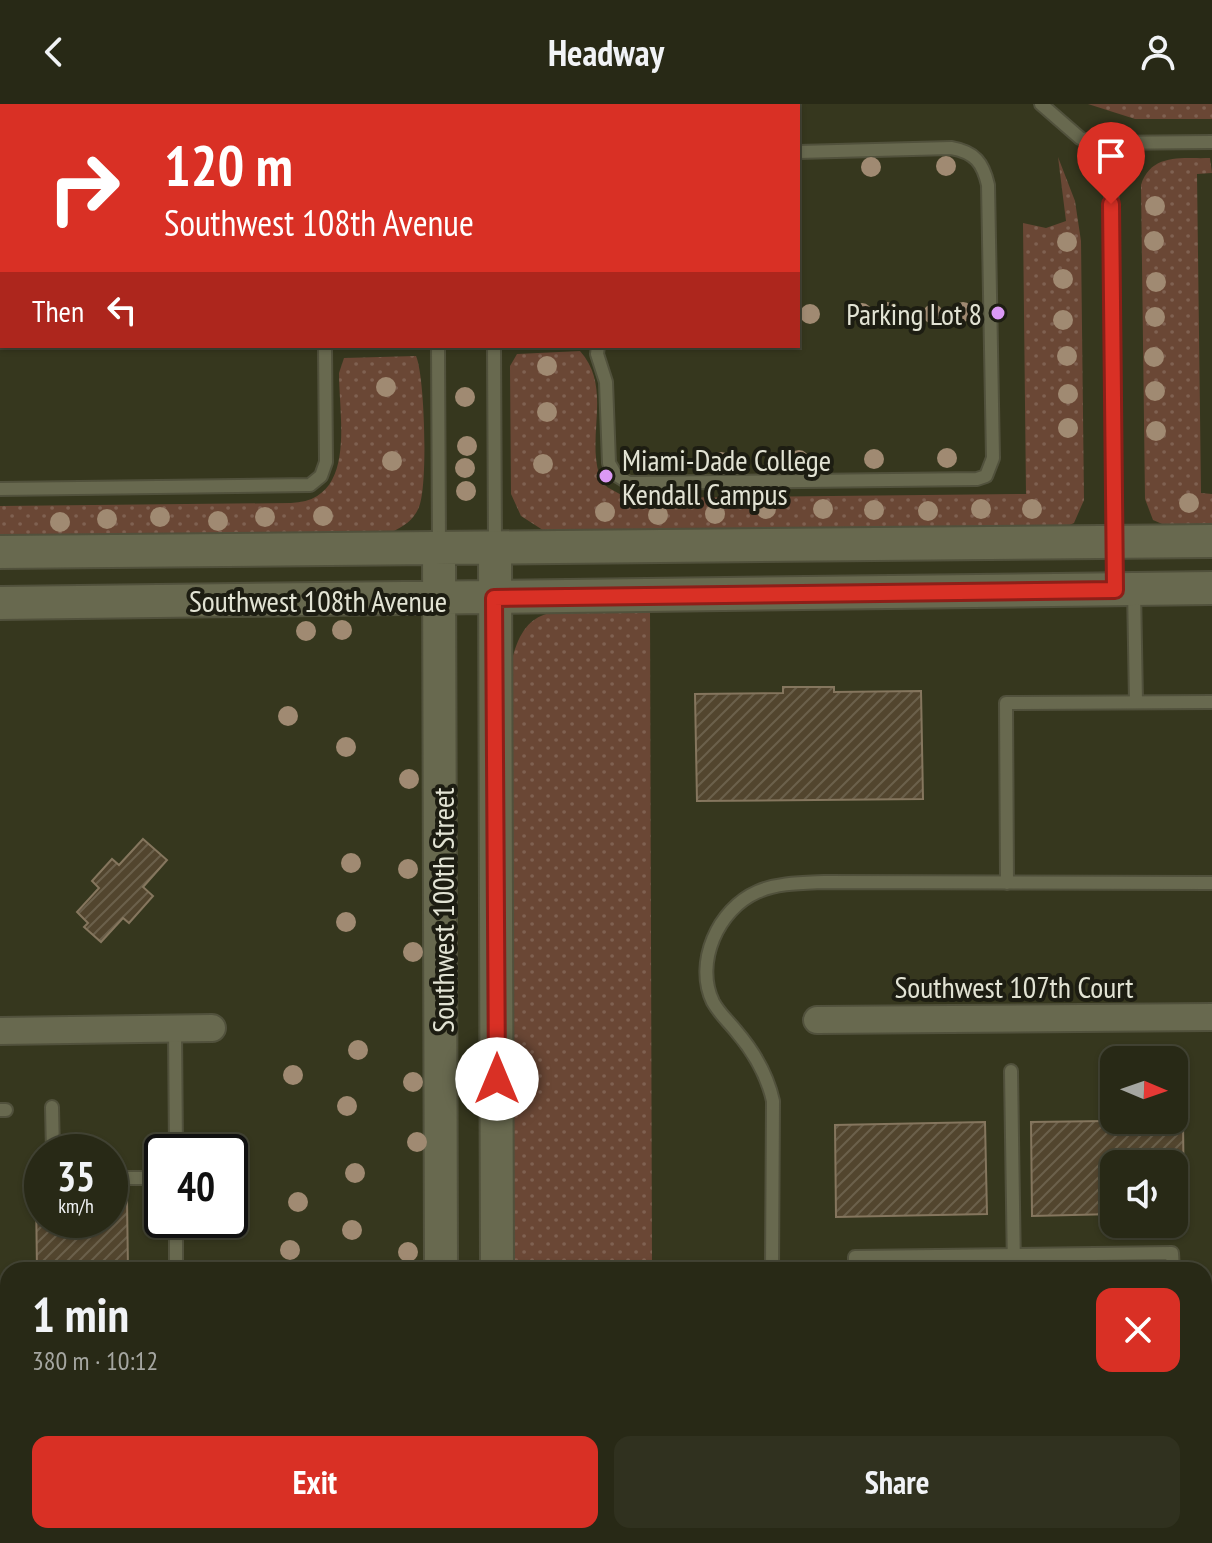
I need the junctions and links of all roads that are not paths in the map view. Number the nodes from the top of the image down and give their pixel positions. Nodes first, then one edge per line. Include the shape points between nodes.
1 (1041, 104) edge
2 (1212, 142) edge
3 (1111, 144) junction
4 (800, 152) edge
5 (325, 348) edge
6 (438, 348) edge
7 (494, 348) edge
8 (598, 348) edge
9 (0, 489) edge
10 (1212, 541) edge
11 (1114, 542) junction
12 (495, 549) junction
13 (439, 550) junction
14 (0, 552) edge
15 (1212, 588) edge
16 (1124, 590) junction
17 (494, 598) junction
18 (439, 599) junction
19 (0, 603) edge
20 (1136, 702) junction
21 (1212, 702) edge
22 (1007, 883) junction
23 (1212, 883) edge
24 (1212, 1017) edge
25 (817, 1020) dead end
26 (212, 1028) dead end
27 (175, 1029) junction
28 (0, 1031) edge
29 (1011, 1071) dead end
30 (52, 1107) dead end
31 (53, 1134) edge
32 (176, 1134) edge
33 (176, 1238) edge
34 (1014, 1255) junction
35 (176, 1262) edge
36 (441, 1262) edge
37 (497, 1262) edge
38 (772, 1262) edge
39 (855, 1262) edge
40 (1014, 1262) edge
41 (1173, 1262) edge

1 - 3 lane via 1080,138
2 - 3 lane
3 - 11 lane
4 - 8 lane via 951,148 980,162 988,185 993,458 986,476 629,483 609,463 606,382
5 - 9 lane via 326,462 310,485
6 - 13 lane
7 - 12 lane
10 - 11 street, Southwest 108th Avenue
11 - 12 street, Southwest 108th Avenue
11 - 16 lane
12 - 13 street, Southwest 108th Avenue
12 - 17 street, Southwest 100th Street
13 - 14 street, Southwest 108th Avenue
13 - 18 street, Southwest 100th Street
15 - 16 street, Southwest 108th Avenue
16 - 17 street, Southwest 108th Avenue
16 - 20 lane
17 - 18 street, Southwest 108th Avenue
17 - 37 street, Southwest 100th Street
18 - 19 street, Southwest 108th Avenue
18 - 36 street, Southwest 100th Street
20 - 21 lane
20 - 22 lane via 1006,703
22 - 23 lane
22 - 38 lane via 824,882 774,887 738,904 718,929 707,960 710,993 761,1066 773,1101
24 - 25 street, Southwest 107th Court
26 - 27 street
27 - 28 street
27 - 32 lane
29 - 34 lane
30 - 31 lane
33 - 35 lane
34 - 39 lane via 855,1257
34 - 40 lane
34 - 41 lane via 1172,1253

